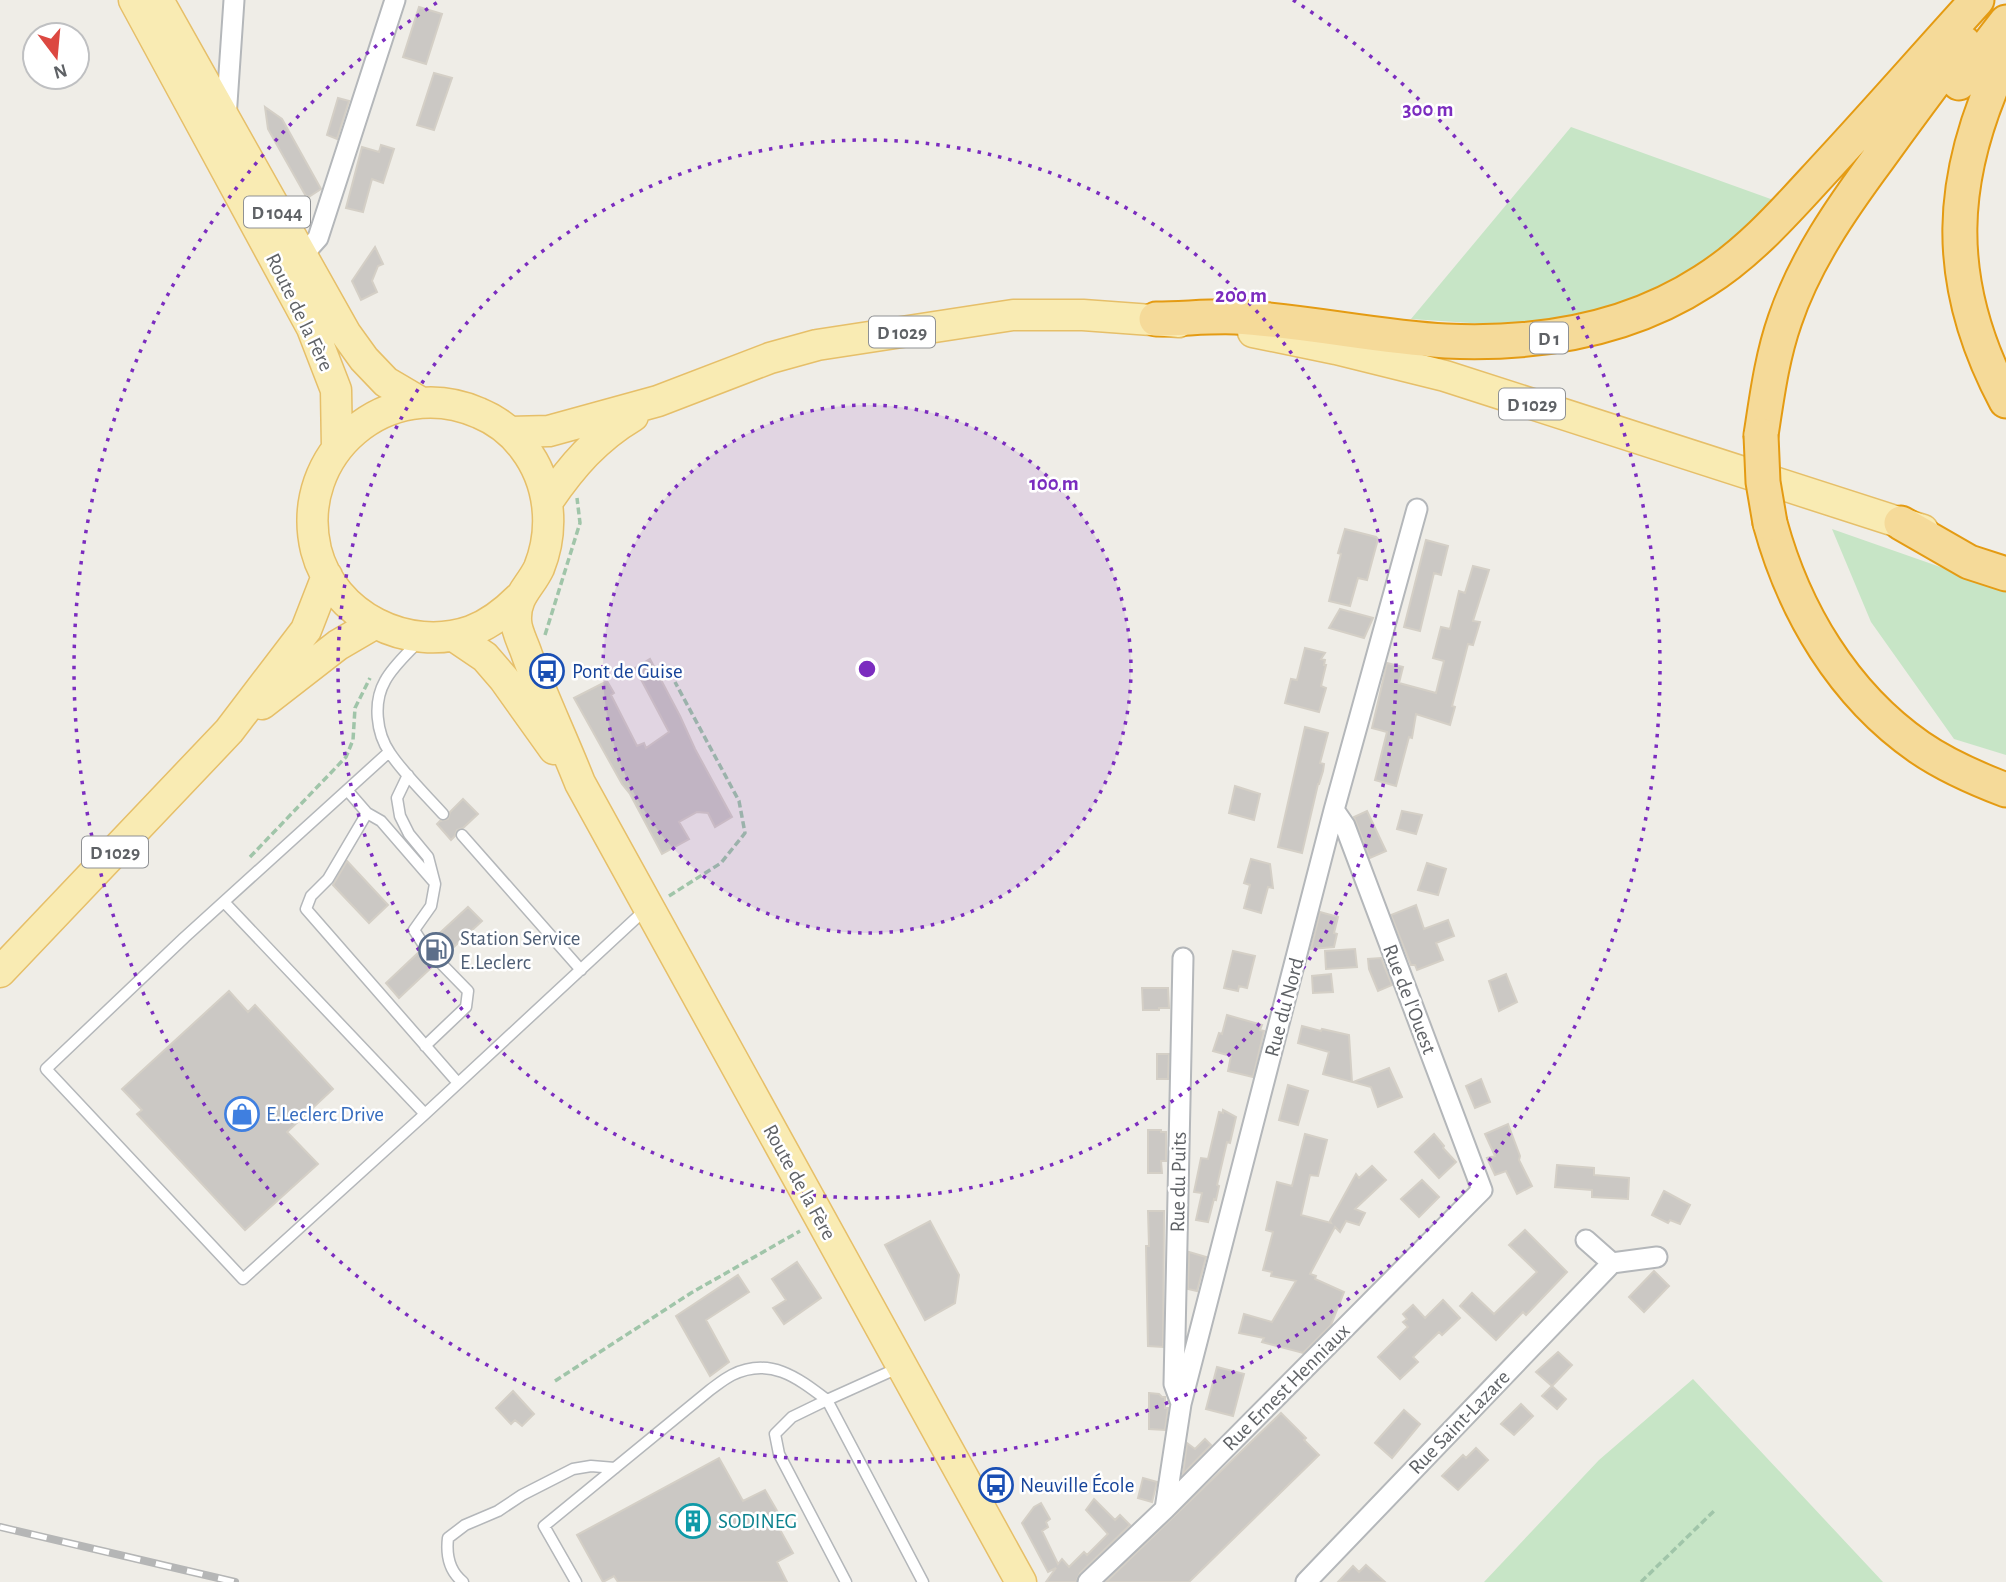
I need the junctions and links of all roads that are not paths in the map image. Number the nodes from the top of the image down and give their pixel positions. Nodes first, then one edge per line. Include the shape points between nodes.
1 (234, 0) edge
2 (395, 0) edge
3 (1977, 0) edge
4 (1996, 0) edge
5 (143, 2) edge
6 (2006, 22) edge
7 (2006, 55) edge
8 (226, 123) junction
9 (300, 252) junction
10 (1156, 320) junction
11 (659, 401) junction
12 (2006, 401) edge
13 (420, 402) junction
14 (510, 432) junction
15 (1771, 443) junction
16 (337, 448) junction
17 (548, 501) junction
18 (1417, 509) dead end
19 (1781, 521) junction
20 (1901, 523) junction
21 (2006, 558) edge
22 (2006, 574) edge
23 (327, 576) junction
24 (519, 598) junction
25 (374, 624) junction
26 (454, 636) junction
27 (423, 638) junction
28 (229, 731) junction
29 (389, 752) junction
30 (2006, 770) edge
31 (408, 775) junction
32 (580, 783) junction
33 (347, 790) junction
34 (2006, 790) edge
35 (1334, 810) junction
36 (367, 813) junction
37 (443, 814) dead end
38 (462, 835) dead end
39 (435, 884) junction
40 (224, 902) junction
41 (648, 906) junction
42 (1183, 958) dead end
43 (581, 970) junction
44 (0, 972) edge
45 (425, 1046) junction
46 (458, 1083) junction
47 (425, 1114) junction
48 (1482, 1190) joint
49 (1586, 1240) dead end
50 (1657, 1257) dead end
51 (1612, 1263) junction
52 (902, 1367) junction
53 (827, 1400) junction
54 (1181, 1404) junction
55 (615, 1468) junction
56 (1165, 1509) junction
57 (463, 1582) edge
58 (576, 1582) edge
59 (846, 1582) edge
60 (923, 1582) edge
61 (1021, 1582) edge
62 (1087, 1582) edge
63 (1306, 1582) edge

1 - 8 street
2 - 9 street via 318,238
3 - 10 highway, D 1 via 1783,214 1703,282 1643,313 1588,330 1522,341 1398,338 1234,317
4 - 15 highway via 1846,203 1811,262 1794,296 1770,376
5 - 8 main road, Route de la Fère / D 1044
5 - 16 main road, Route de la Fère / D 1044 via 312,328 336,390
6 - 15 highway via 1881,187 1838,256 1819,293
7 - 12 highway via 1972,138 1959,234 1971,321
8 - 9 main road, Route de la Fère / D 1044
9 - 13 main road, Route de la Fère / D 1044 via 364,359 386,382
10 - 11 main road, D 1029 via 1013,315 829,343 770,358
10 - 20 main road, D 1029 via 1281,337 1445,376
11 - 14 main road, D 1029 via 549,431
11 - 17 main road, D 1029 via 614,427 570,469
13 - 14 main road via 468,408
13 - 16 main road via 373,416
14 - 17 main road via 534,463
15 - 19 highway
16 - 23 main road via 315,497 317,551
17 - 24 main road via 545,547 538,569
18 - 35 street, Rue du Nord
19 - 30 highway via 1836,631 1875,679 1918,722 1974,757
19 - 34 highway via 1779,553 1830,657 1878,713 1920,748
20 - 21 main road, D 1029
20 - 22 highway via 1969,562
23 - 25 main road via 339,595
23 - 28 main road, D 1029 via 306,630
24 - 26 main road via 489,622
24 - 32 main road, Route de la Fère via 516,621
25 - 27 main road
25 - 28 main road, D 1029 via 338,645
26 - 27 main road
26 - 32 main road, Route de la Fère via 485,657 504,678
27 - 29 lane via 384,682 377,705
28 - 44 main road, D 1029
29 - 31 lane
29 - 33 lane
31 - 37 lane
31 - 39 lane via 397,798 400,816 428,857
32 - 41 main road, Route de la Fère
33 - 36 lane
33 - 40 lane
35 - 48 street, Rue de l'Ouest via 1345,826
35 - 54 street, Rue du Nord
36 - 39 lane via 381,821
36 - 45 lane via 306,909
38 - 43 lane
39 - 45 lane via 431,906 414,930 468,991 466,1007
40 - 47 lane
40 - 47 lane via 46,1069 243,1279
41 - 43 lane
41 - 52 main road, Route de la Fère
42 - 54 street, Rue du Puits via 1174,1384
43 - 46 lane
45 - 46 lane
46 - 47 lane
48 - 56 street, Rue Ernest Henniaux
49 - 51 street
50 - 51 street
51 - 63 street, Rue Saint-Lazare
52 - 53 lane
52 - 61 main road, Route de la Fère
53 - 55 lane via 801,1380 774,1368 754,1367 733,1374 710,1390
53 - 59 lane via 792,1417 775,1434 779,1454
53 - 60 lane
54 - 56 street, Rue du Nord
55 - 57 lane via 573,1469 465,1525 448,1538 446,1551 454,1575
55 - 58 lane via 544,1526
56 - 62 street, Rue Ernest Henniaux

